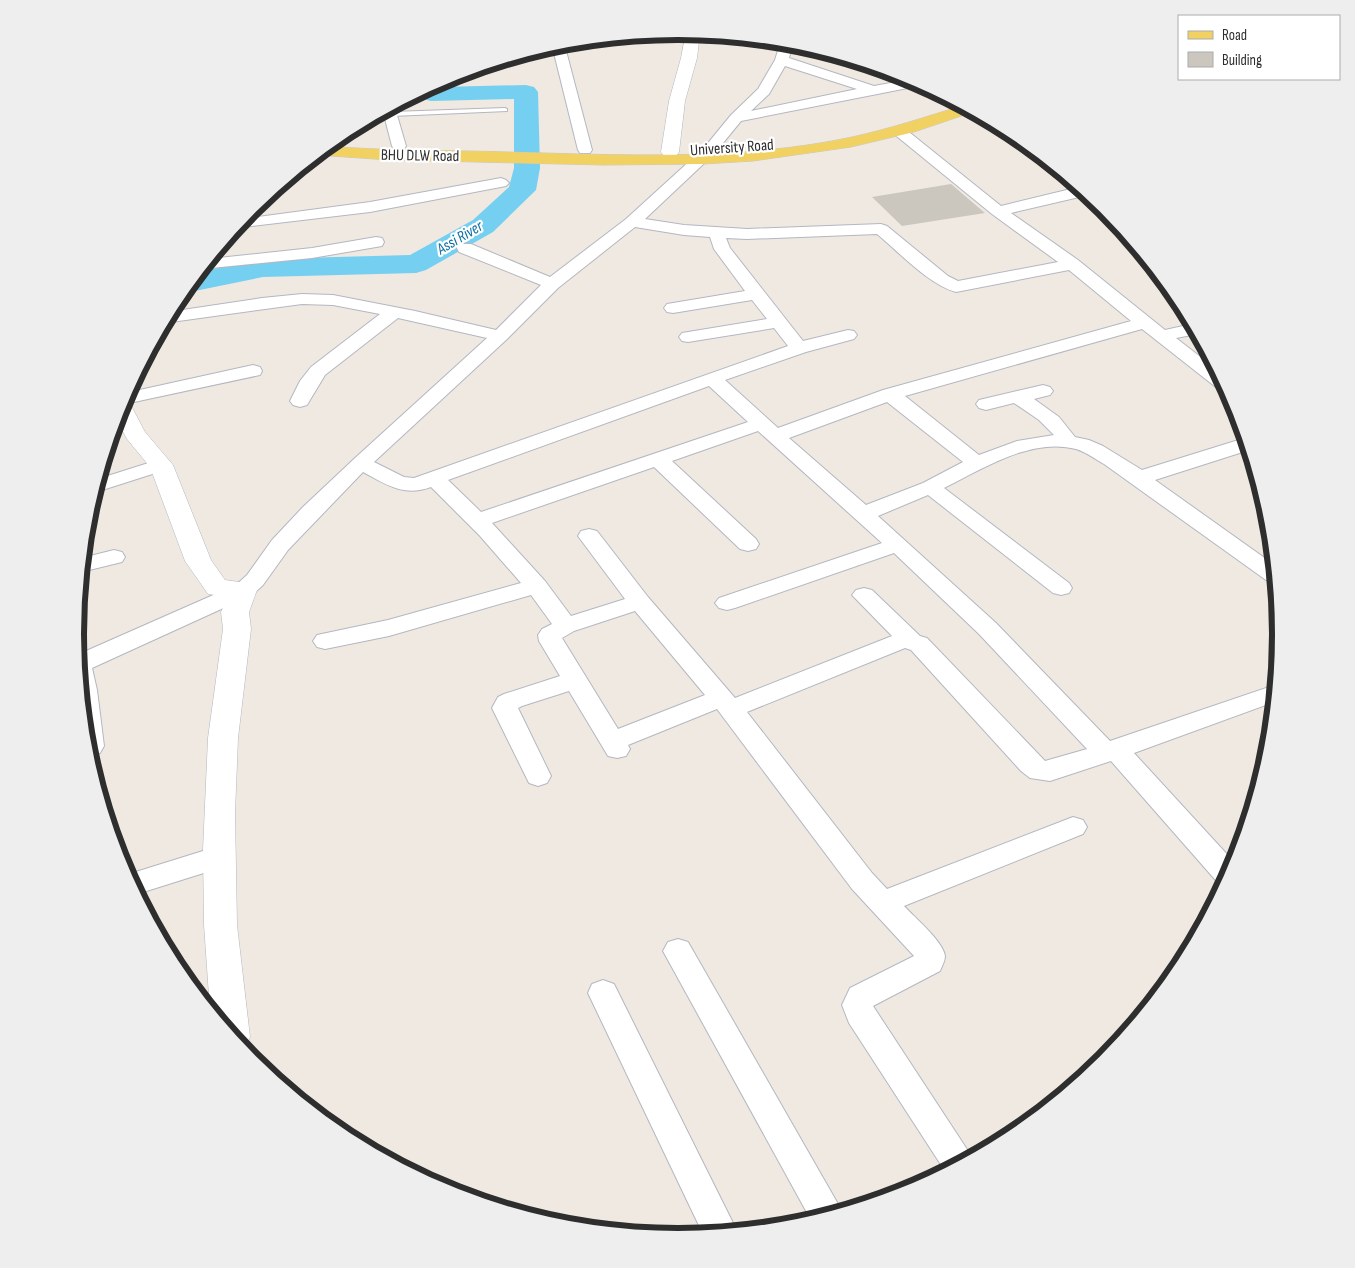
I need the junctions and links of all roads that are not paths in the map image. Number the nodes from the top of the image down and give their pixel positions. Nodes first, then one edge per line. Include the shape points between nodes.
1 (692, 40) edge
2 (785, 50) edge
3 (560, 51) edge
4 (782, 60) junction
5 (904, 85) edge
6 (872, 90) junction
7 (946, 104) edge
8 (506, 110) dead end
9 (397, 111) edge
10 (959, 112) edge
11 (391, 114) edge
12 (736, 118) junction
13 (899, 131) junction
14 (342, 144) edge
15 (399, 146) junction
16 (505, 149) joint
17 (585, 150) junction
18 (670, 152) junction
19 (330, 153) edge
20 (563, 154) junction
21 (703, 155) junction
22 (501, 183) dead end
23 (1075, 193) edge
24 (998, 210) junction
25 (632, 222) junction
26 (249, 223) edge
27 (718, 233) junction
28 (376, 242) dead end
29 (465, 248) dead end
30 (213, 264) edge
31 (1072, 264) junction
32 (552, 284) junction
33 (756, 294) junction
34 (673, 308) dead end
35 (394, 312) junction
36 (176, 317) edge
37 (779, 322) junction
38 (1144, 323) junction
39 (1188, 330) edge
40 (848, 335) dead end
41 (500, 336) junction
42 (1161, 336) junction
43 (688, 337) dead end
44 (799, 348) junction
45 (253, 371) dead end
46 (1212, 375) edge
47 (712, 378) junction
48 (1043, 391) dead end
49 (890, 394) junction
50 (1018, 397) junction
51 (133, 398) edge
52 (300, 401) dead end
53 (986, 404) dead end
54 (126, 416) edge
55 (768, 430) junction
56 (1067, 440) junction
57 (1241, 446) edge
58 (659, 460) junction
59 (362, 463) junction
60 (978, 464) junction
61 (161, 465) junction
62 (1139, 478) junction
63 (435, 479) junction
64 (103, 484) edge
65 (930, 487) junction
66 (864, 514) junction
67 (479, 520) junction
68 (589, 536) dead end
69 (748, 544) dead end
70 (897, 545) junction
71 (114, 557) dead end
72 (88, 563) edge
73 (1267, 570) edge
74 (537, 586) junction
75 (1061, 588) dead end
76 (244, 590) junction
77 (864, 596) dead end
78 (640, 602) junction
79 (728, 603) dead end
80 (566, 626) junction
81 (325, 641) dead end
82 (911, 641) junction
83 (85, 661) edge
84 (575, 680) junction
85 (1268, 695) edge
86 (726, 704) junction
87 (1111, 751) junction
88 (538, 776) dead end
89 (1073, 827) dead end
90 (219, 858) junction
91 (1222, 870) edge
92 (139, 883) edge
93 (882, 903) junction
94 (678, 951) dead end
95 (603, 993) dead end
96 (231, 1026) edge
97 (955, 1158) edge
98 (824, 1210) edge
99 (717, 1227) edge

1 - 18 street via 677,101
2 - 4 street
3 - 17 street
4 - 6 street
4 - 12 street via 764,91
5 - 6 street
6 - 12 street
7 - 21 main road, University Road via 874,127 800,143
8 - 9 lane
10 - 13 main road
11 - 15 street
12 - 21 street
13 - 21 main road via 786,152
13 - 24 street
14 - 15 main road, BHU DLW Road
15 - 16 main road, BHU DLW Road
16 - 20 main road, University Road
17 - 18 main road, University Road
17 - 20 main road, University Road
18 - 21 main road, University Road
19 - 20 main road, BHU DLW Road via 521,158
20 - 21 main road
21 - 25 street
22 - 26 street via 370,207
23 - 24 street
24 - 31 street
25 - 27 street
25 - 32 street
27 - 31 street via 782,234 881,229 942,280 956,287
27 - 33 street via 722,249
28 - 30 street
29 - 32 street
31 - 38 street
32 - 41 street
33 - 34 street
33 - 37 street
35 - 36 street via 333,300 302,299
35 - 41 street
35 - 52 street via 318,371
37 - 43 street
37 - 44 street
38 - 42 street
38 - 49 street
39 - 42 street
40 - 44 street
41 - 59 street
42 - 46 street
44 - 47 street
45 - 51 street
47 - 55 street
47 - 63 street
48 - 50 street
49 - 55 street
49 - 60 street
50 - 53 street
50 - 56 street via 1058,427
54 - 61 street via 135,434
55 - 58 street
55 - 66 street
56 - 60 street via 1030,444
56 - 62 street via 1084,445
57 - 62 street
58 - 67 street
58 - 69 street
59 - 63 street via 405,485
59 - 76 street via 280,545
60 - 65 street
61 - 64 street
61 - 76 street via 198,561 207,575 217,588
62 - 73 street
63 - 67 street
65 - 66 street
65 - 75 street
66 - 70 street
67 - 74 street
68 - 78 street
70 - 79 street
70 - 87 street via 971,612
71 - 72 street
74 - 80 street
74 - 81 street via 389,628
76 - 83 street
76 - 90 street via 235,612 235,652 223,736
77 - 82 street
78 - 80 street
78 - 86 street
80 - 84 street via 550,634 551,641
82 - 86 street via 903,640
82 - 87 street via 919,644 1040,771 1050,771
84 - 86 street via 614,745
84 - 88 street via 513,700 505,708
85 - 87 street
86 - 93 street
87 - 91 street
89 - 93 street
90 - 92 street
90 - 96 street via 222,950
93 - 97 street via 925,948 930,955 929,962 861,997 857,1005
94 - 98 street
95 - 99 street

